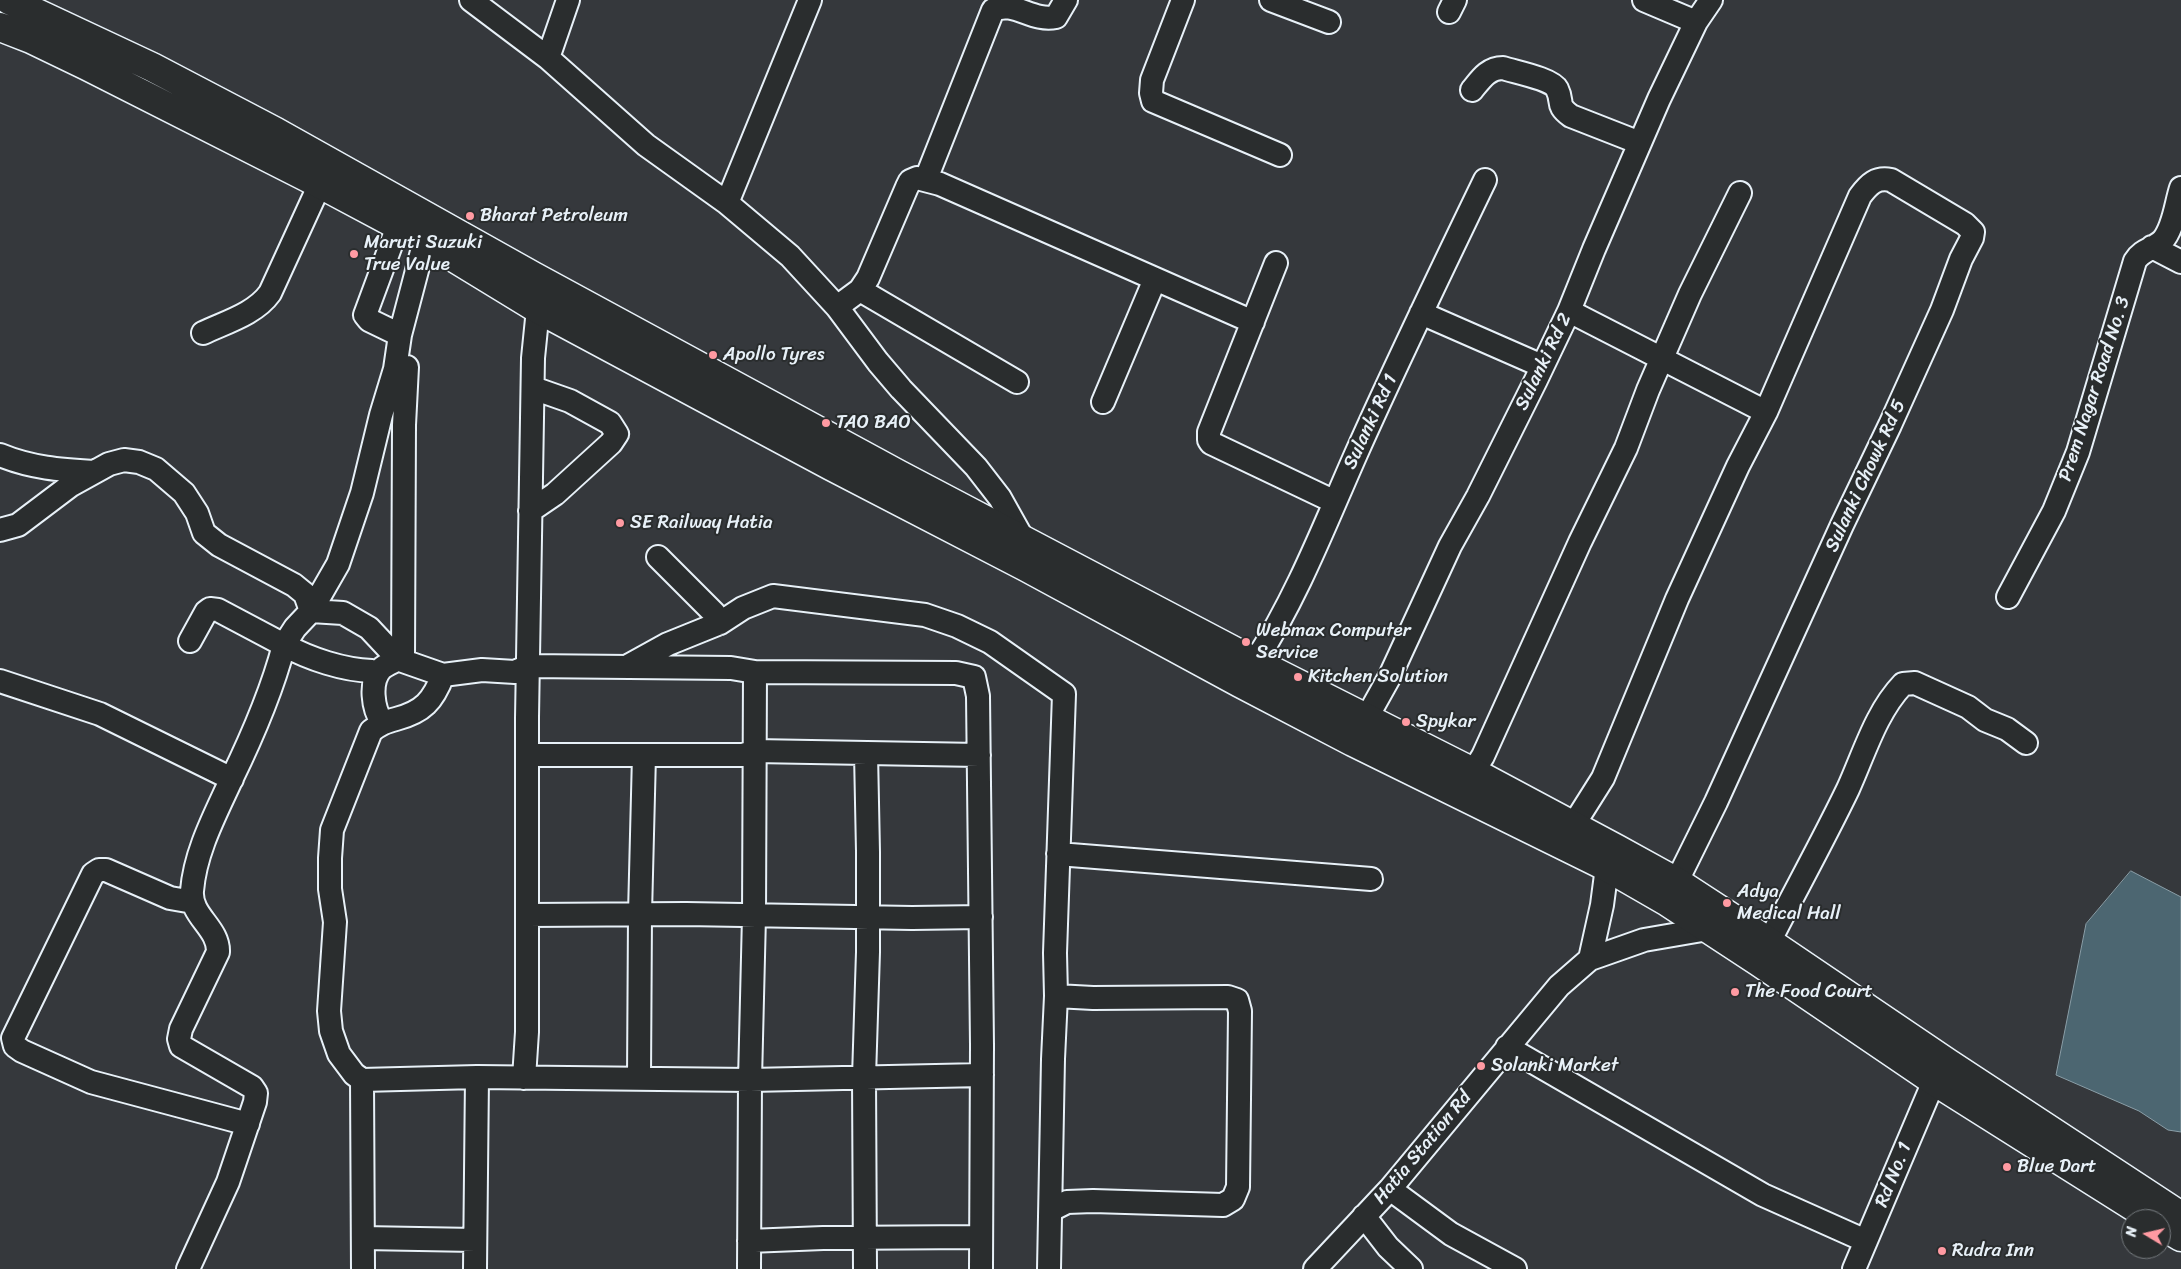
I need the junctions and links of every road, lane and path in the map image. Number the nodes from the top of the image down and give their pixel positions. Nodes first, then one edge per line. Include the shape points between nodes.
1 (9, 0) edge
2 (471, 0) edge
3 (568, 0) edge
4 (810, 0) edge
5 (1066, 0) edge
6 (1183, 0) edge
7 (1272, 0) edge
8 (1644, 0) edge
9 (1710, 0) edge
10 (46, 7) edge
11 (1684, 12) edge
12 (1329, 22) dead end
13 (0, 27) edge
14 (548, 58) junction
15 (1472, 90) dead end
16 (1640, 142) junction
17 (1280, 155) dead end
18 (926, 179) junction
19 (1485, 180) dead end
20 (320, 184) junction
21 (2181, 188) edge
22 (1740, 193) dead end
23 (727, 203) junction
24 (398, 226) junction
25 (425, 240) junction
26 (2152, 247) junction
27 (2181, 262) edge
28 (1276, 263) dead end
29 (1155, 279) junction
30 (860, 290) junction
31 (544, 298) junction
32 (837, 307) junction
33 (1569, 311) junction
34 (1421, 313) junction
35 (1253, 322) junction
36 (203, 333) dead end
37 (400, 335) junction
38 (1662, 358) junction
39 (1542, 366) junction
40 (407, 367) dead end
41 (1017, 382) dead end
42 (533, 388) junction
43 (1103, 402) dead end
44 (1766, 412) junction
45 (0, 455) edge
46 (94, 472) junction
47 (1335, 502) junction
48 (530, 511) junction
49 (0, 530) edge
50 (1024, 541) junction
51 (658, 557) dead end
52 (2008, 597) dead end
53 (311, 611) junction
54 (720, 623) junction
55 (190, 640) dead end
56 (284, 645) junction
57 (400, 660) junction
58 (1255, 662) junction
59 (528, 666) junction
60 (626, 666) junction
61 (755, 672) junction
62 (443, 675) junction
63 (374, 680) junction
64 (0, 681) edge
65 (1366, 719) junction
66 (382, 722) junction
67 (2026, 743) dead end
68 (755, 751) junction
69 (866, 754) junction
70 (527, 755) junction
71 (644, 755) junction
72 (979, 755) junction
73 (1473, 772) junction
74 (232, 779) junction
75 (1574, 824) junction
76 (1058, 854) junction
77 (1612, 858) junction
78 (1371, 879) dead end
79 (1672, 892) junction
80 (193, 902) junction
81 (640, 914) junction
82 (527, 915) junction
83 (754, 916) junction
84 (981, 917) junction
85 (867, 918) junction
86 (1715, 920) junction
87 (1764, 952) junction
88 (1590, 959) junction
89 (1056, 996) junction
90 (1507, 1047) junction
91 (982, 1075) junction
92 (477, 1077) junction
93 (864, 1077) junction
94 (524, 1078) junction
95 (640, 1078) junction
96 (362, 1080) junction
97 (750, 1080) junction
98 (1934, 1081) junction
99 (248, 1124) junction
100 (1390, 1189) junction
101 (2136, 1209) edge
102 (1052, 1210) junction
103 (1364, 1216) junction
104 (2181, 1216) edge
105 (980, 1237) junction
106 (363, 1238) junction
107 (865, 1238) junction
108 (475, 1240) junction
109 (749, 1241) junction
110 (1866, 1241) junction
111 (188, 1269) edge
112 (363, 1269) edge
113 (475, 1269) edge
114 (749, 1269) edge
115 (865, 1269) edge
116 (981, 1269) edge
117 (1049, 1269) edge
118 (1314, 1269) edge
119 (1411, 1269) edge
120 (1515, 1269) edge
121 (1854, 1269) edge

1 - 10 main road
2 - 14 street
3 - 14 street
4 - 23 street
5 - 18 street via 1056,17 1049,19 1008,2 993,10
6 - 17 street via 1152,80 1153,101
7 - 12 street
8 - 11 street
9 - 11 street, Sulanki Rd 2
10 - 31 main road via 276,132
11 - 16 street, Sulanki Rd 2
13 - 20 main road via 71,58
14 - 23 street via 646,145
15 - 16 street via 1495,68 1549,82 1556,88 1562,109 1571,116
16 - 33 street, Sulanki Rd 2
18 - 29 street
18 - 30 street via 910,181
19 - 34 street, Sulanki Rd 1
20 - 24 main road
20 - 36 street via 264,302
21 - 26 street, Prem Nagar Road No. 3 via 2167,234
22 - 38 street
23 - 32 street via 790,256
24 - 25 main road
24 - 37 street via 365,315
25 - 31 main road
25 - 37 street
26 - 27 street
26 - 52 street, Prem Nagar Road No. 3 via 2135,260 2078,452 2054,511
28 - 35 street
29 - 35 street
29 - 43 street
30 - 32 street
30 - 41 street
31 - 42 street via 534,358
31 - 50 main road
31 - 77 main road via 822,462 1026,566 1275,702 1353,742
32 - 50 street via 901,389 976,467 1000,498
33 - 38 street
33 - 39 street, Sulanki Rd 2
34 - 39 street
34 - 47 street, Sulanki Rd 1
35 - 47 street via 1209,432 1209,440
37 - 53 street via 395,369 348,538 338,564
38 - 44 street
38 - 73 street via 1626,448
39 - 65 street, Sulanki Rd 2
40 - 57 street
42 - 48 street
42 - 48 street via 570,401 596,415 610,423 616,434 611,443 555,494
44 - 75 street via 1681,590 1603,778
44 - 79 street, Sulanki Chowk Rd 5 via 1860,196 1868,185 1882,179 1901,186 1973,232 1890,425
45 - 46 street via 19,463 50,469
46 - 49 street via 18,525
46 - 53 street via 124,460 156,469 184,493 197,513 204,533 219,545 294,585 305,594
47 - 58 street, Sulanki Rd 1 via 1314,553
48 - 59 street
50 - 58 main road
51 - 54 street
53 - 56 street
53 - 57 street via 343,612 369,628
54 - 60 street via 668,644
54 - 76 street via 743,608 774,596 926,615 990,642 1064,694
55 - 56 street via 206,612 218,610
56 - 63 street via 351,669 372,671
56 - 74 street via 279,666
57 - 62 street
57 - 63 street via 381,668
58 - 65 main road
59 - 60 street
59 - 62 street via 515,672 482,670
59 - 70 street
60 - 61 street via 731,668
61 - 68 street
61 - 72 street via 956,673 974,678 978,696
62 - 66 street via 426,705 413,714
63 - 66 street via 376,713
64 - 74 street via 100,714
65 - 73 main road
66 - 96 street via 371,731 332,830 330,858 334,922 328,1011 330,1032 339,1054
67 - 87 street via 1968,708 1915,683 1902,684 1868,741 1844,797
68 - 69 street
68 - 71 street via 743,755
68 - 83 street
69 - 72 street
69 - 85 street
70 - 71 street
70 - 82 street
71 - 81 street
72 - 84 street
73 - 75 main road
74 - 80 street via 203,840 192,892
75 - 77 main road
76 - 78 street
76 - 89 street
77 - 79 main road
77 - 88 street
79 - 86 main road
80 - 99 street via 216,938 218,952 179,1039 181,1046 252,1087 256,1093
80 - 99 street via 170,898 106,870 93,874 13,1038 15,1046 22,1051 76,1077
81 - 82 street
81 - 83 street
81 - 95 street
82 - 94 street
83 - 85 street
83 - 97 street
84 - 85 street
84 - 91 street
85 - 93 street
86 - 87 main road
86 - 88 street
87 - 98 main road
87 - 104 main road via 1948,1063
88 - 90 street, Hatia Station Rd via 1559,986
89 - 102 street
89 - 102 street via 1228,997 1237,1000 1240,1011 1240,1099 1238,1187 1233,1198 1223,1205 1093,1201 1067,1202
90 - 100 street, Hatia Station Rd
90 - 110 street via 1763,1196
91 - 93 street
91 - 105 street
92 - 94 street
92 - 96 street
92 - 108 street
93 - 97 street
93 - 107 street
94 - 95 street
95 - 97 street
96 - 106 street
97 - 109 street
98 - 101 main road
98 - 110 street, Rd No. 1
99 - 111 street via 225,1189
100 - 103 street, Hatia Station Rd
100 - 120 street via 1451,1234
102 - 117 street
103 - 118 street, Hatia Station Rd
103 - 119 street via 1388,1247
105 - 107 street
105 - 116 street
106 - 108 street
106 - 112 street
107 - 109 street
107 - 115 street
108 - 113 street
109 - 114 street
110 - 121 street, Rd No. 1

